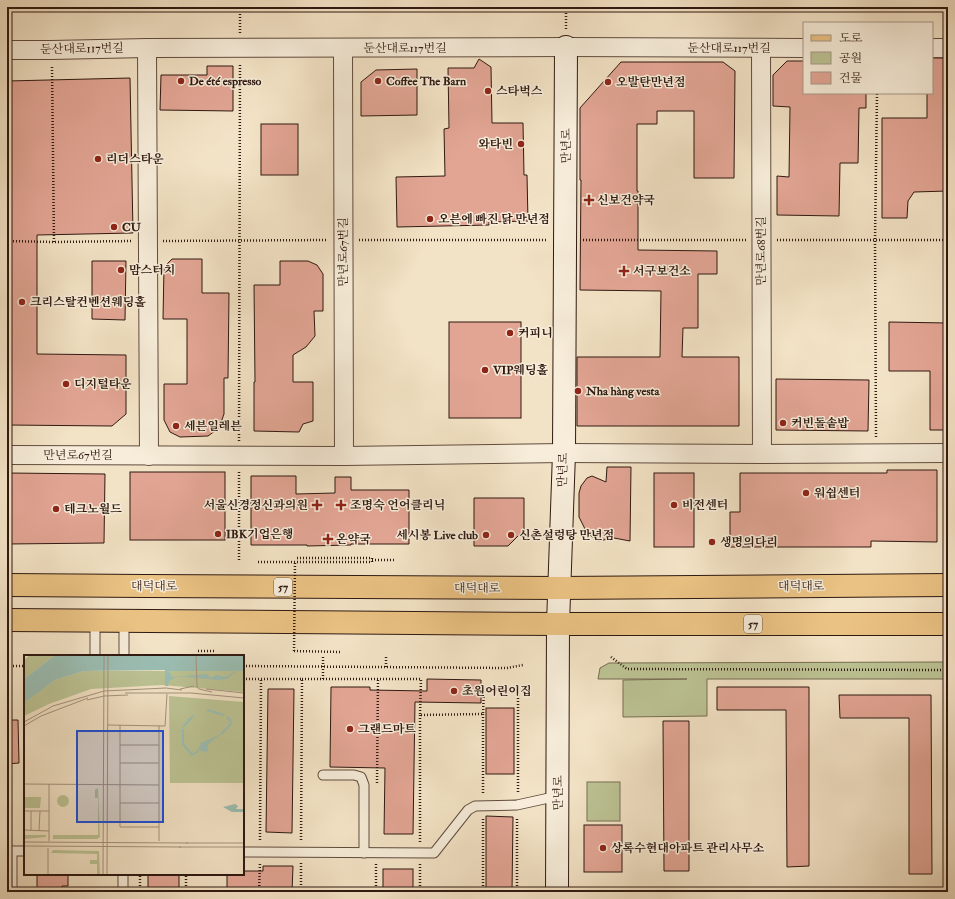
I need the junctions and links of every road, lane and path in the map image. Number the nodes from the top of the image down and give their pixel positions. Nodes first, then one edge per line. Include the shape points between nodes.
1 (240, 7) edge
2 (566, 7) edge
3 (566, 47) junction
4 (147, 48) junction
5 (240, 48) junction
6 (343, 48) junction
7 (761, 48) junction
8 (803, 48) edge
9 (933, 48) edge
10 (948, 48) edge
11 (7, 50) edge
12 (51, 50) junction
13 (877, 94) edge
14 (239, 240) junction
15 (343, 240) junction
16 (565, 240) junction
17 (762, 240) junction
18 (875, 240) junction
19 (948, 240) edge
20 (7, 241) edge
21 (148, 241) junction
22 (54, 242) junction
23 (564, 453) junction
24 (948, 453) edge
25 (762, 454) junction
26 (876, 454) junction
27 (7, 455) edge
28 (149, 456) junction
29 (239, 456) junction
30 (344, 456) junction
31 (296, 558) dead end
32 (372, 560) junction
33 (396, 560) dead end
34 (239, 561) dead end
35 (258, 562) dead end
36 (295, 563) junction
37 (7, 585) edge
38 (948, 585) edge
39 (559, 588) junction
40 (7, 620) edge
41 (94, 620) junction
42 (124, 621) junction
43 (558, 624) junction
44 (948, 624) edge
45 (214, 650) dead end
46 (198, 651) dead end
47 (340, 652) dead end
48 (95, 655) edge
49 (124, 655) edge
50 (324, 655) dead end
51 (386, 656) dead end
52 (611, 656) dead end
53 (523, 665) dead end
54 (7, 666) edge
55 (24, 666) edge
56 (244, 666) edge
57 (323, 666) junction
58 (386, 667) junction
59 (948, 670) edge
60 (244, 679) edge
61 (261, 679) junction
62 (302, 679) junction
63 (323, 679) junction
64 (378, 679) junction
65 (483, 714) junction
66 (420, 715) junction
67 (323, 775) dead end
68 (377, 790) dead end
69 (558, 796) junction
70 (518, 805) junction
71 (483, 806) junction
72 (10, 851) edge
73 (24, 851) edge
74 (244, 852) edge
75 (260, 852) junction
76 (300, 852) junction
77 (364, 853) junction
78 (376, 853) junction
79 (420, 853) junction
80 (123, 875) edge
81 (140, 875) edge
82 (186, 875) edge
83 (12, 892) edge
84 (123, 892) edge
85 (140, 892) edge
86 (186, 892) edge
87 (259, 892) edge
88 (300, 892) edge
89 (376, 892) edge
90 (420, 892) edge
91 (483, 892) edge
92 (517, 892) edge
93 (557, 892) edge

1 - 5 path
2 - 3 path
3 - 6 street, 둔산대로117번길
3 - 7 street, 둔산대로117번길
3 - 16 street, 만년로
4 - 5 street, 둔산대로117번길
4 - 12 street, 둔산대로117번길
4 - 21 street
5 - 6 street, 둔산대로117번길
5 - 14 path
6 - 15 street, 만년로67번길
7 - 8 street, 둔산대로117번길
7 - 17 street, 만년로68번길
9 - 10 street
11 - 12 street, 둔산대로117번길
12 - 22 path
13 - 18 path
14 - 15 path
14 - 21 path
14 - 29 path
15 - 16 path
15 - 30 street, 만년로67번길
16 - 17 path
16 - 23 street, 만년로
17 - 18 path
17 - 25 street, 만년로68번길
18 - 19 path
18 - 26 path
20 - 22 path
21 - 22 path
21 - 28 street
23 - 25 street
23 - 30 street, 만년로67번길
23 - 39 street, 만년로
24 - 26 street
25 - 26 street
27 - 28 street, 만년로67번길
28 - 29 street, 만년로67번길
29 - 30 street, 만년로67번길
29 - 34 path
31 - 32 path
32 - 33 path
32 - 36 path
35 - 36 path
36 - 47 path, bridge via 294,651
37 - 39 main road, 대덕대로 / 57
38 - 39 main road, 대덕대로 / 57
39 - 43 street, 만년로
40 - 41 main road, 57
41 - 42 main road, 57
41 - 48 lane
42 - 43 main road, 57
42 - 49 lane
43 - 44 main road, 57
43 - 69 street, 만년로
45 - 46 path
50 - 57 path
51 - 58 path
52 - 59 path via 627,669
53 - 58 path via 507,668
54 - 55 path
56 - 57 path
57 - 58 path
57 - 63 path
60 - 61 path
61 - 62 path
61 - 75 path
62 - 63 path
62 - 76 path
63 - 64 path
64 - 66 path via 421,679
64 - 68 path
65 - 66 path
65 - 70 path via 484,689 518,690
65 - 71 path
66 - 79 path
67 - 77 lane via 361,777 364,785
69 - 70 lane
69 - 93 street, 만년로
70 - 71 lane
70 - 92 path
71 - 79 lane via 475,806 468,810 434,853
71 - 91 path
72 - 73 lane
72 - 83 lane
74 - 75 lane
75 - 76 lane
75 - 87 path
76 - 77 lane
76 - 88 path
77 - 78 lane
78 - 79 lane
78 - 89 path
79 - 90 path
80 - 84 lane
81 - 85 path
82 - 86 path

